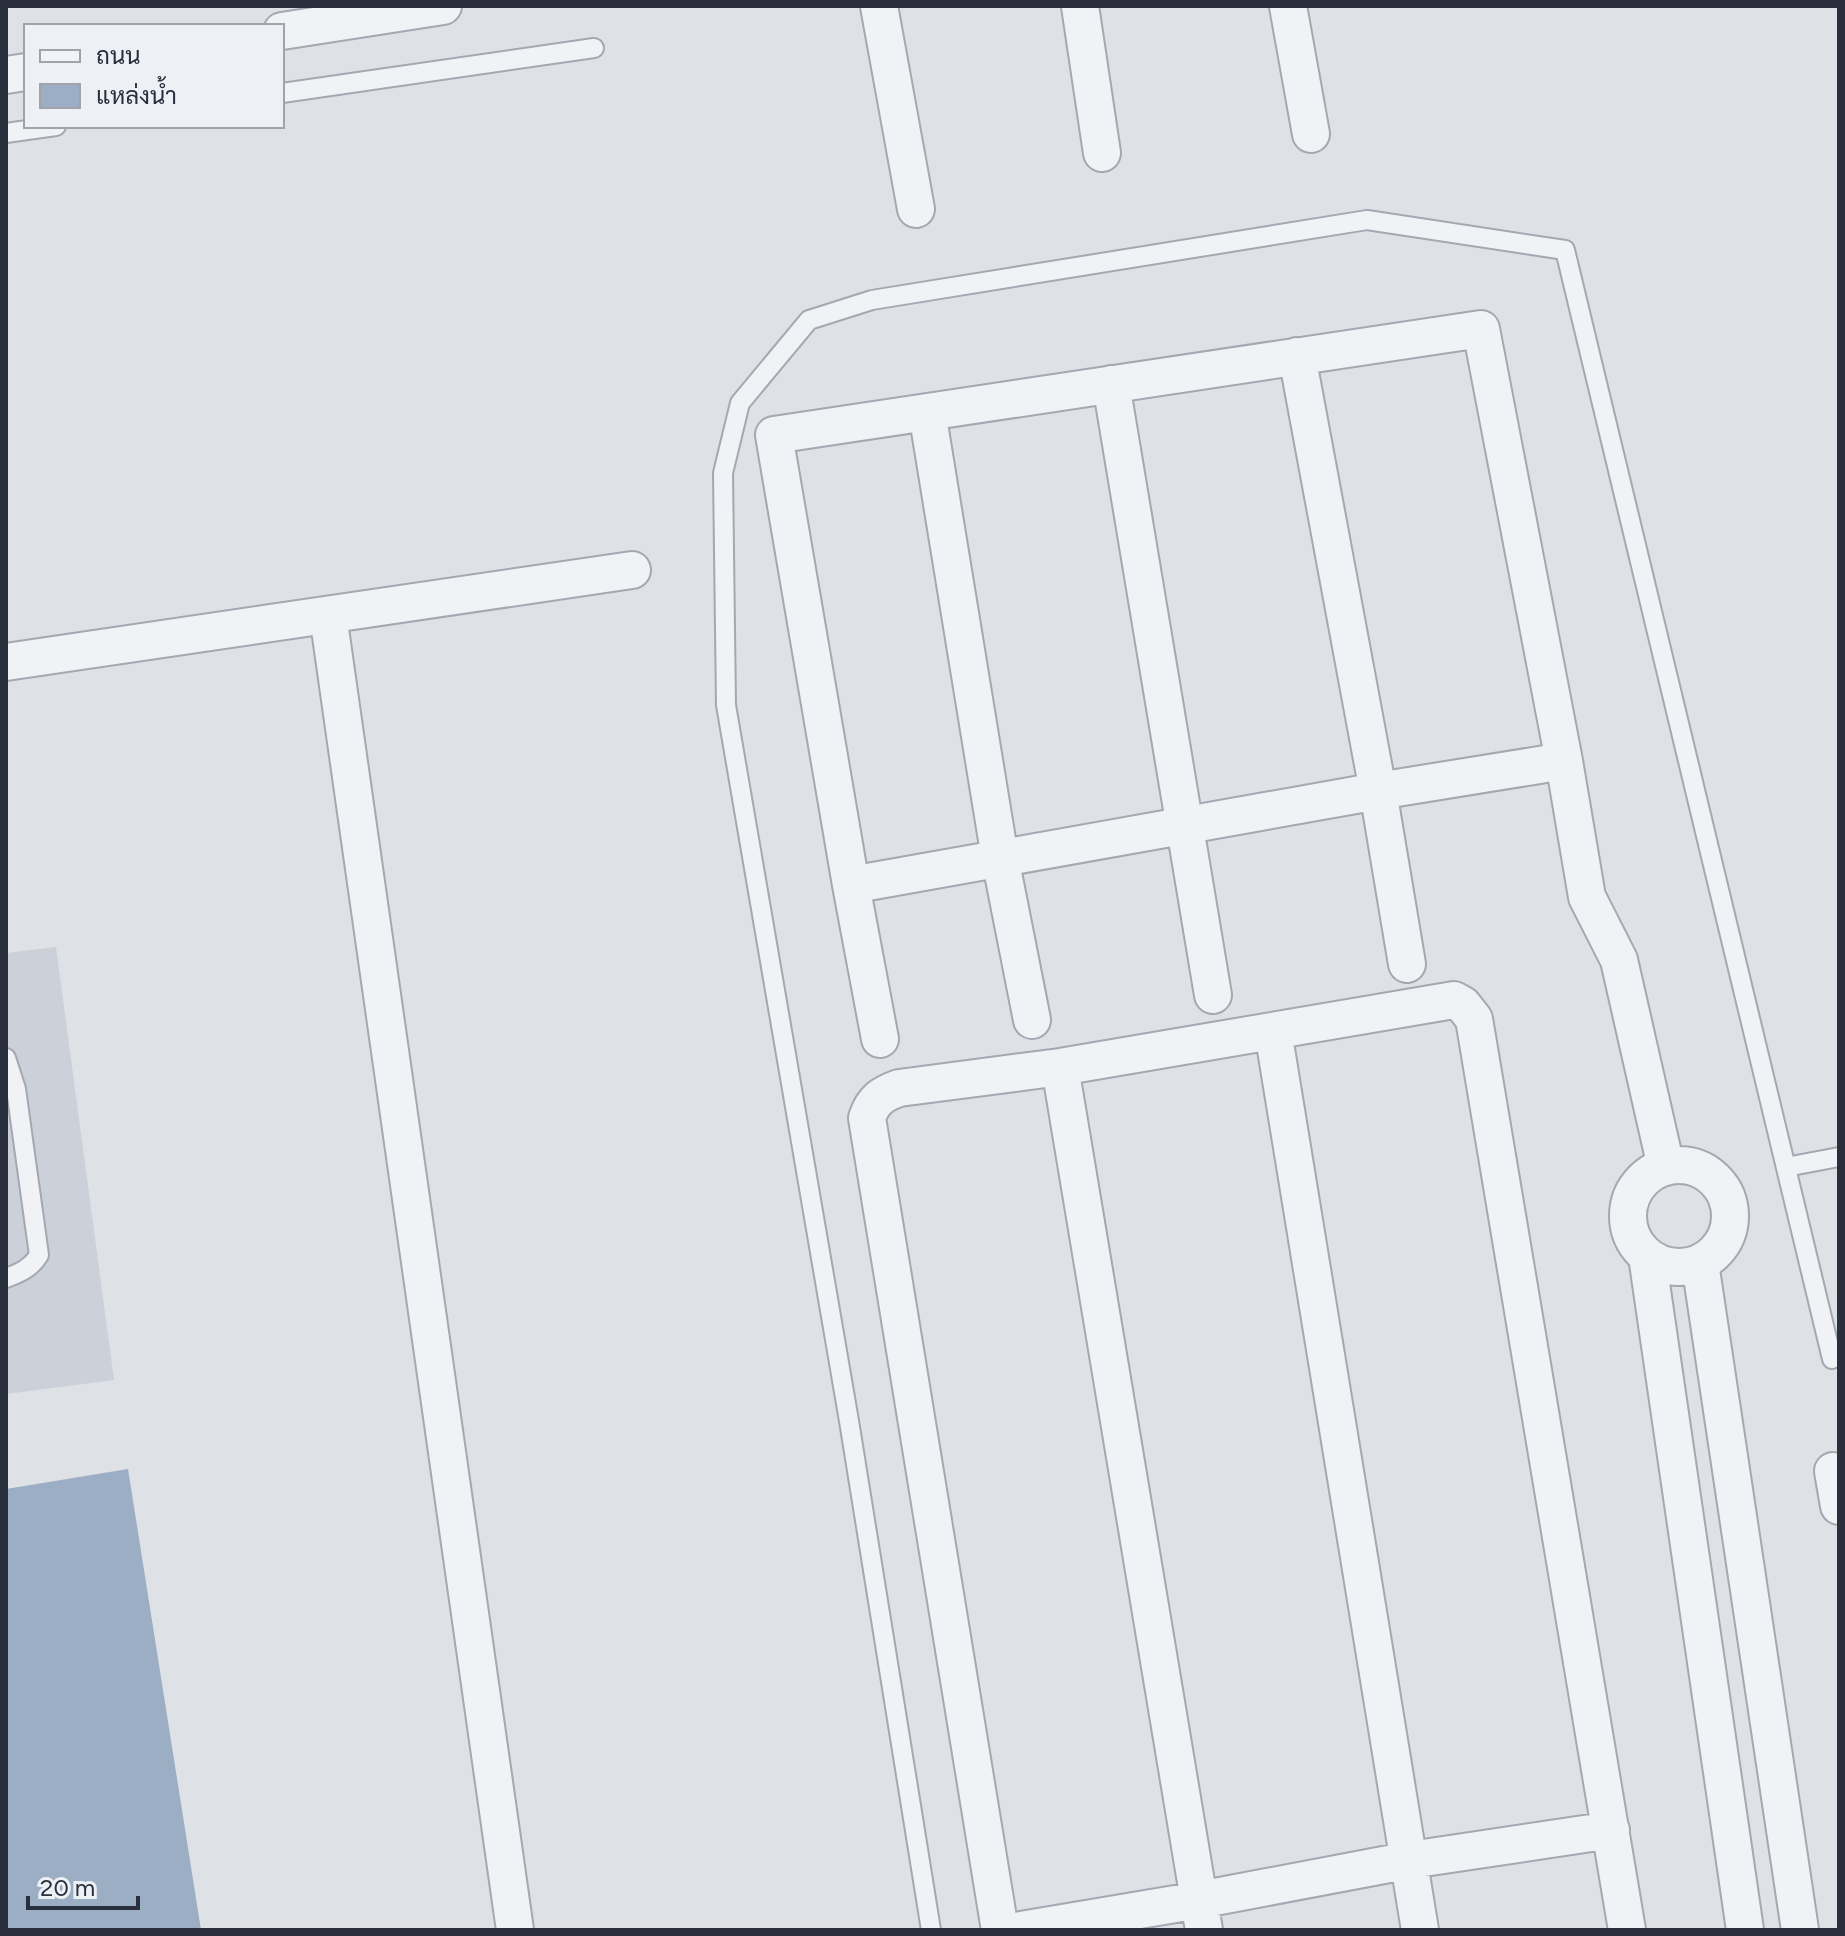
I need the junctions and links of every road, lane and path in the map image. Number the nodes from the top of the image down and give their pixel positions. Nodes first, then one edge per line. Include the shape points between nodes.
1 (443, 6) edge
2 (879, 6) edge
3 (1080, 6) edge
4 (1288, 6) edge
5 (284, 31) edge
6 (594, 48) dead end
7 (284, 93) edge
8 (42, 128) edge
9 (6, 133) edge
10 (1311, 134) dead end
11 (1102, 153) dead end
12 (916, 209) dead end
13 (1297, 356) junction
14 (1111, 384) junction
15 (927, 412) junction
16 (632, 570) dead end
17 (328, 615) junction
18 (6, 662) edge
19 (1564, 761) junction
20 (1378, 791) junction
21 (1185, 825) junction
22 (1000, 858) junction
23 (851, 885) junction
24 (1407, 964) dead end
25 (1213, 995) dead end
26 (1032, 1020) dead end
27 (1273, 1031) junction
28 (880, 1039) dead end
29 (6, 1058) edge
30 (1060, 1067) junction
31 (1839, 1157) edge
32 (1666, 1167) junction
33 (1786, 1167) junction
34 (1647, 1256) junction
35 (1700, 1263) junction
36 (6, 1278) edge
37 (1832, 1359) dead end
38 (1833, 1471) dead end
39 (1839, 1506) edge
40 (1782, 1810) junction
41 (1729, 1815) junction
42 (1611, 1830) junction
43 (1410, 1860) junction
44 (1202, 1915) edge
45 (515, 1930) edge
46 (931, 1930) edge
47 (1000, 1930) edge
48 (1021, 1930) edge
49 (1420, 1930) edge
50 (1627, 1930) edge
51 (1745, 1930) edge
52 (1800, 1930) edge

1 - 5 street
2 - 12 street
3 - 11 street
4 - 10 street
6 - 7 lane
8 - 9 lane
13 - 14 street
13 - 19 street via 1481,329
13 - 20 street
14 - 15 street
14 - 21 street
15 - 22 street
15 - 23 street via 774,435
16 - 17 street
17 - 18 street
17 - 45 street
19 - 20 street
19 - 32 street via 1587,897 1619,960
20 - 21 street
20 - 24 street
21 - 22 street
21 - 25 street
22 - 23 street
22 - 26 street
23 - 28 street
27 - 30 street
27 - 42 street via 1454,1000 1474,1019
27 - 43 street
29 - 36 lane via 16,1089 39,1255 24,1271
30 - 44 street
30 - 47 street via 899,1088 877,1098 867,1118
31 - 33 lane
32 - 34 street via 1642,1181 1630,1206 1631,1233
32 - 35 street via 1693,1167 1725,1193 1728,1234
33 - 37 lane
33 - 46 lane via 1565,250 1367,220 872,300 809,320 740,403 723,473 726,705
34 - 35 street via 1673,1266
34 - 41 street
35 - 40 street
38 - 39 street
40 - 41 street
40 - 52 street
41 - 51 street
42 - 43 street
42 - 50 street
43 - 44 street
43 - 49 street
44 - 48 street

